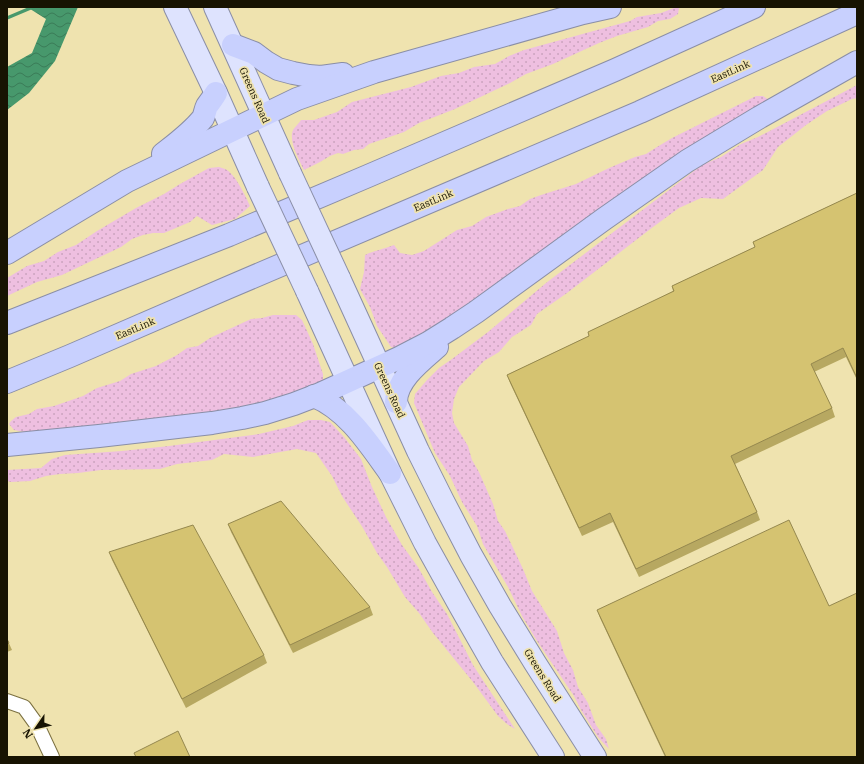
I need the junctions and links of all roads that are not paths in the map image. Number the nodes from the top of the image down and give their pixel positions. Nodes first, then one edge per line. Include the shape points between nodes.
1 (175, 7) edge
2 (215, 7) edge
3 (610, 7) edge
4 (754, 7) edge
5 (857, 13) edge
6 (232, 45) junction
7 (857, 62) edge
8 (374, 72) junction
9 (216, 94) junction
10 (263, 115) junction
11 (232, 130) junction
12 (127, 181) junction
13 (7, 252) edge
14 (476, 312) junction
15 (7, 323) edge
16 (380, 367) junction
17 (348, 381) junction
18 (7, 382) edge
19 (314, 396) junction
20 (396, 402) junction
21 (7, 445) edge
22 (390, 473) junction
23 (7, 701) edge
24 (52, 757) edge
25 (553, 757) edge
26 (595, 757) edge

1 - 9 main road
2 - 6 main road, Greens Road
3 - 8 highway
4 - 15 highway via 368,176
5 - 18 highway, EastLink via 640,112
6 - 8 highway via 254,53 278,69 309,76
6 - 10 main road, Greens Road
7 - 14 highway via 687,161
8 - 10 highway via 315,92
9 - 11 main road
9 - 12 highway via 206,108 206,113 185,136
10 - 11 highway
10 - 16 main road, Greens Road, bridge
11 - 12 highway
11 - 17 main road, bridge
12 - 13 highway
14 - 16 highway via 428,343
14 - 20 highway via 412,370 400,385
16 - 17 highway
16 - 20 main road, Greens Road
17 - 19 highway
17 - 22 main road
19 - 21 highway via 265,413 212,423
19 - 22 highway via 328,403 350,422
20 - 26 main road, Greens Road via 471,555
22 - 25 main road via 425,543 492,662
23 - 24 street via 24,707 37,725

